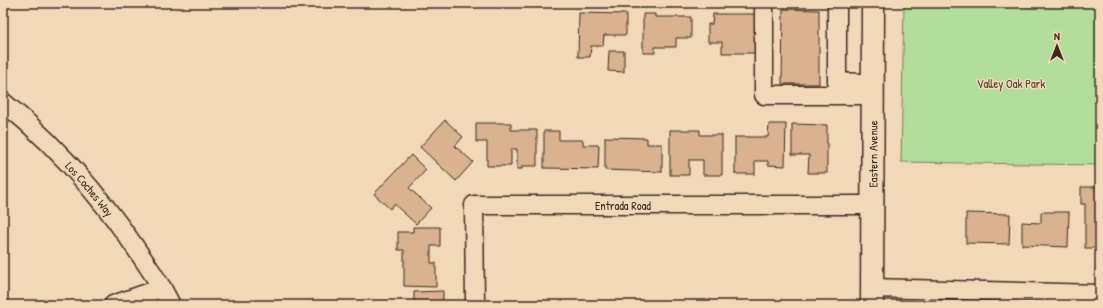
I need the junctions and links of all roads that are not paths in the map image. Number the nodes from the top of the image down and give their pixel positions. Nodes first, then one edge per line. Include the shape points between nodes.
1 (764, 3) edge
2 (837, 3) edge
3 (873, 3) edge
4 (872, 89) junction
5 (3, 102) edge
6 (872, 205) junction
7 (162, 288) junction
8 (1100, 294) edge
9 (872, 297) edge
10 (113, 305) edge
11 (171, 305) edge
12 (475, 305) edge

1 - 4 street via 764,94
2 - 4 street via 837,82
3 - 4 main road, Eastern Avenue
4 - 6 main road, Eastern Avenue
5 - 7 street, Los Coches Way via 47,140 79,173 136,245
6 - 9 main road, Eastern Avenue
6 - 12 street, Entrada Road via 474,205
7 - 10 street
7 - 11 street, Los Coches Way
8 - 9 street

